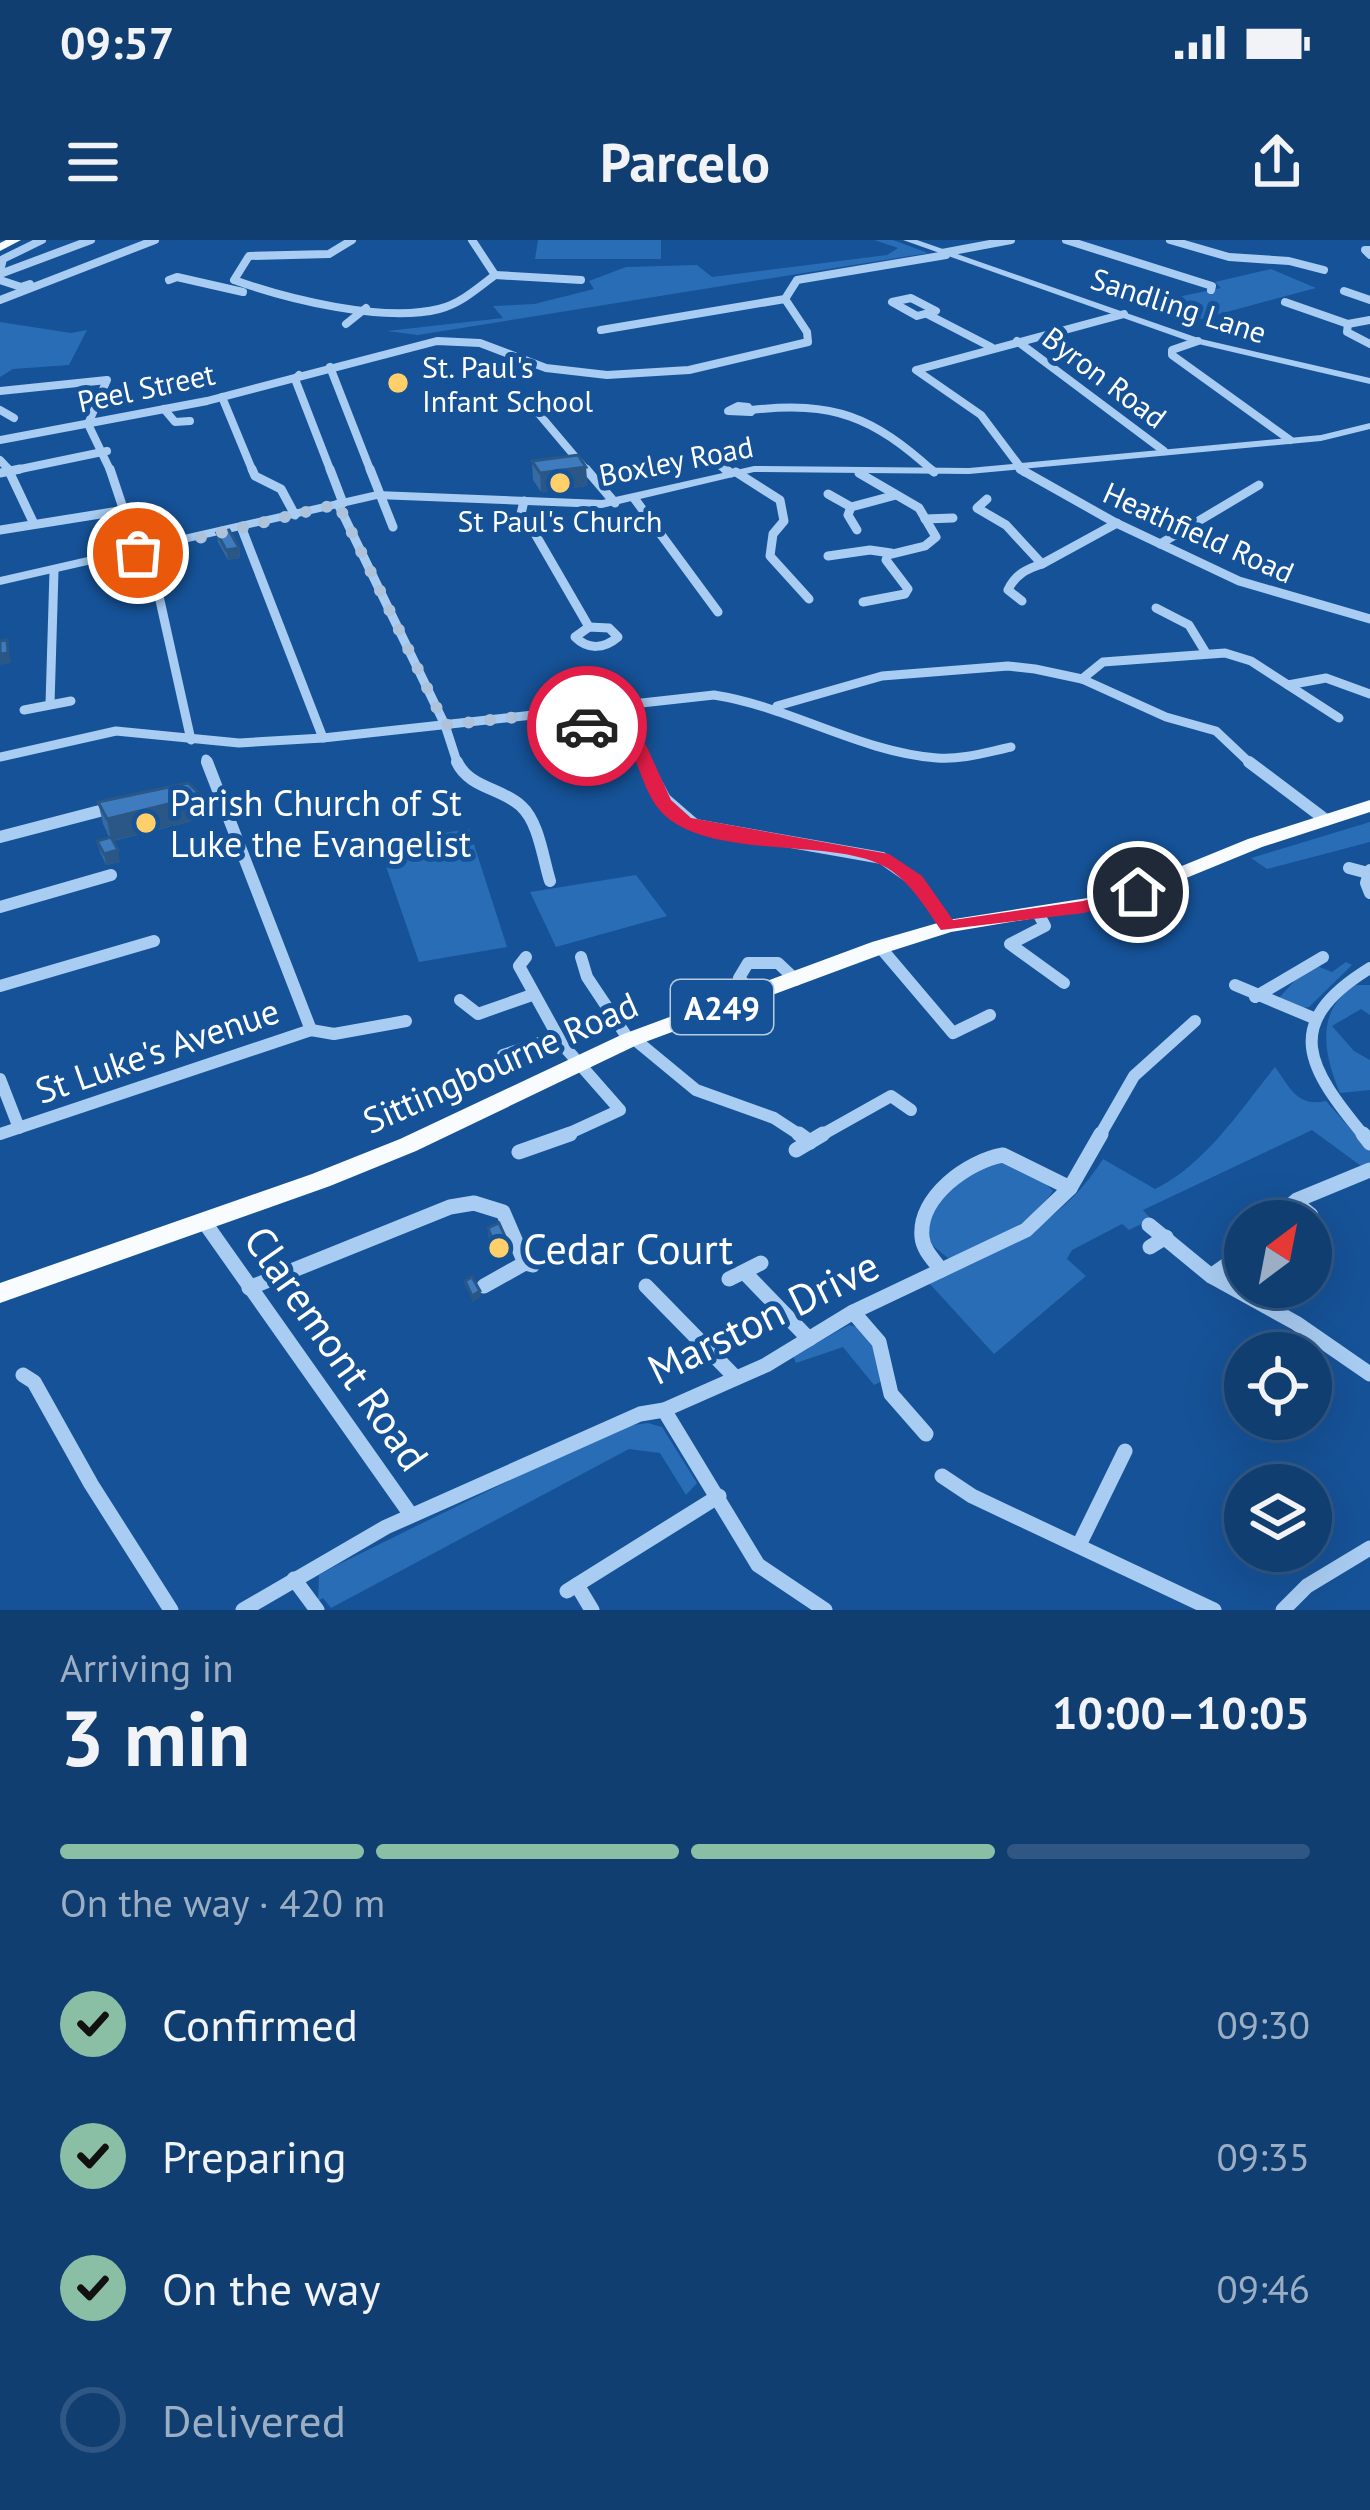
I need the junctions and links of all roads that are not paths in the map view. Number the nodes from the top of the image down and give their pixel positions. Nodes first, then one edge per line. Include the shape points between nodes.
1 (15, 240) edge
2 (42, 240) edge
3 (92, 240) edge
4 (143, 240) edge
5 (155, 240) edge
6 (352, 240) edge
7 (472, 240) edge
8 (908, 240) edge
9 (1011, 240) edge
10 (1066, 240) edge
11 (1170, 240) edge
12 (1, 243) edge
13 (78, 245) junction
14 (108, 253) junction
15 (944, 254) junction
16 (1324, 270) dead end
17 (0, 275) edge
18 (495, 275) junction
19 (169, 280) dead end
20 (234, 280) junction
21 (581, 280) dead end
22 (215, 286) junction
23 (23, 289) junction
24 (1210, 290) dead end
25 (474, 291) junction
26 (1344, 291) dead end
27 (243, 292) dead end
28 (492, 294) dead end
29 (297, 297) junction
30 (784, 299) junction
31 (0, 300) edge
32 (1370, 301) edge
33 (1285, 302) dead end
34 (280, 305) dead end
35 (351, 305) junction
36 (367, 307) junction
37 (340, 313) dead end
38 (926, 314) junction
39 (1124, 314) junction
40 (1370, 320) edge
41 (346, 324) dead end
42 (1348, 324) junction
43 (601, 330) dead end
44 (1017, 341) junction
45 (1198, 341) junction
46 (1370, 344) edge
47 (991, 347) junction
48 (330, 367) junction
49 (300, 374) junction
50 (151, 379) dead end
51 (1370, 381) edge
52 (0, 391) edge
53 (144, 396) dead end
54 (222, 397) junction
55 (533, 407) dead end
56 (164, 409) junction
57 (0, 410) edge
58 (752, 410) dead end
59 (14, 418) dead end
60 (190, 421) dead end
61 (88, 424) junction
62 (1370, 426) edge
63 (0, 440) edge
64 (1290, 440) junction
65 (107, 451) junction
66 (1164, 451) junction
67 (743, 453) dead end
68 (0, 460) edge
69 (1018, 466) junction
70 (5, 472) edge
71 (859, 472) junction
72 (934, 472) junction
73 (733, 473) junction
74 (1258, 485) dead end
75 (828, 494) dead end
76 (377, 495) junction
77 (896, 495) junction
78 (634, 498) junction
79 (987, 499) dead end
80 (524, 501) junction
81 (615, 502) junction
82 (340, 504) junction
83 (851, 508) junction
84 (119, 511) junction
85 (295, 515) junction
86 (953, 518) dead end
87 (925, 519) junction
88 (1117, 523) junction
89 (34, 524) junction
90 (393, 527) dead end
91 (242, 529) junction
92 (0, 530) edge
93 (857, 530) dead end
94 (1160, 544) junction
95 (144, 552) junction
96 (891, 553) junction
97 (828, 556) dead end
98 (1042, 564) junction
99 (54, 571) junction
100 (0, 581) edge
101 (809, 599) dead end
102 (1022, 601) dead end
103 (863, 602) dead end
104 (1156, 608) dead end
105 (718, 612) dead end
106 (1370, 619) edge
107 (589, 627) dead end
108 (1206, 653) junction
109 (1082, 679) junction
110 (1288, 685) junction
111 (1370, 694) edge
112 (71, 700) dead end
113 (50, 704) junction
114 (623, 705) junction
115 (776, 706) junction
116 (24, 710) dead end
117 (563, 712) junction
118 (1340, 718) dead end
119 (442, 720) junction
120 (323, 738) junction
121 (191, 740) junction
122 (1011, 747) dead end
123 (640, 748) junction
124 (0, 757) edge
125 (206, 759) dead end
126 (217, 786) junction
127 (196, 790) edge
128 (135, 803) edge
129 (1370, 806) edge
130 (1326, 820) junction
131 (0, 837) edge
132 (1348, 868) dead end
133 (1369, 872) edge
134 (111, 875) dead end
135 (1173, 877) junction
136 (550, 881) dead end
137 (1138, 892) junction
138 (1370, 893) edge
139 (0, 907) edge
140 (1038, 913) junction
141 (948, 926) junction
142 (154, 941) dead end
143 (880, 947) junction
144 (526, 957) dead end
145 (581, 957) dead end
146 (1322, 961) dead end
147 (1367, 973) edge
148 (1064, 983) dead end
149 (1235, 985) dead end
150 (0, 986) edge
151 (532, 995) junction
152 (1256, 997) junction
153 (460, 1000) dead end
154 (990, 1015) dead end
155 (1316, 1019) junction
156 (406, 1021) dead end
157 (1196, 1022) dead end
158 (311, 1030) junction
159 (555, 1037) junction
160 (631, 1039) junction
161 (502, 1055) dead end
162 (573, 1065) junction
163 (0, 1079) edge
164 (911, 1110) dead end
165 (19, 1128) junction
166 (0, 1134) edge
167 (1370, 1143) edge
168 (519, 1152) dead end
169 (1370, 1170) edge
170 (1070, 1188) junction
171 (1300, 1200) edge
172 (205, 1223) junction
173 (1149, 1225) dead end
174 (1166, 1237) junction
175 (1150, 1247) dead end
176 (761, 1263) dead end
177 (1224, 1267) edge
178 (941, 1270) junction
179 (1211, 1276) junction
180 (484, 1286) edge
181 (646, 1286) dead end
182 (249, 1288) junction
183 (2, 1293) edge
184 (853, 1312) junction
185 (808, 1339) junction
186 (1370, 1374) edge
187 (23, 1375) dead end
188 (736, 1378) junction
189 (664, 1410) junction
190 (926, 1434) dead end
191 (1125, 1451) dead end
192 (942, 1476) dead end
193 (719, 1496) junction
194 (411, 1515) junction
195 (1079, 1545) junction
196 (1370, 1548) edge
197 (294, 1579) junction
198 (171, 1610) edge
199 (243, 1610) edge
200 (317, 1610) edge
201 (592, 1610) edge
202 (825, 1610) edge
203 (1214, 1610) edge
204 (1283, 1610) edge

1 - 12 highway
2 - 17 street via 3,259
3 - 13 street
4 - 14 street
5 - 23 street
6 - 20 street via 329,254 249,256
7 - 18 street
8 - 15 street, Sandling Lane
9 - 15 street
10 - 24 street
11 - 16 street
13 - 14 street
13 - 17 street
14 - 23 street
15 - 30 street via 797,280
15 - 39 street, Sandling Lane
17 - 23 street
18 - 21 street
18 - 25 street
19 - 22 street
20 - 22 street
20 - 29 street
22 - 27 street
23 - 31 street
25 - 28 street
25 - 36 street via 434,310
26 - 32 street
29 - 34 street
29 - 35 street
30 - 43 street
30 - 48 street, Peel Street via 808,342 689,370 570,373 492,345 451,340
33 - 42 street
35 - 36 street
35 - 37 street
36 - 41 street
38 - 38 street via 936,311 911,298 892,302
38 - 47 street
39 - 44 street
39 - 45 street, Sandling Lane
40 - 42 street
42 - 46 street via 1347,332
44 - 47 street
44 - 66 street, Byron Road
45 - 51 street, Sandling Lane
45 - 64 street via 1172,355
47 - 69 street via 916,370 981,415
48 - 49 street, Peel Street
48 - 76 street
49 - 54 street, Peel Street
49 - 82 street via 295,380
50 - 53 street
52 - 61 street via 107,380
54 - 56 street, Peel Street
54 - 85 street via 255,476 281,489
55 - 81 street
56 - 60 street via 175,422
56 - 61 street, Peel Street
57 - 59 street
58 - 72 street via 831,405
61 - 63 street, Peel Street
61 - 65 street
62 - 64 street, Boxley Road
64 - 66 street, Boxley Road
65 - 70 street
65 - 84 street
66 - 69 street, Boxley Road
67 - 73 street via 712,460
68 - 70 street
69 - 72 street, Boxley Road
69 - 88 street, Heathfield Road
70 - 89 street
71 - 72 street, Boxley Road
71 - 73 street, Boxley Road
71 - 77 street
73 - 78 street, Boxley Road
73 - 101 street via 780,500 784,521 769,542 772,560
74 - 94 street
75 - 83 street
76 - 80 street, Boxley Road
76 - 82 street, Boxley Road
76 - 90 street
77 - 83 street
77 - 87 street
78 - 81 street, Boxley Road
78 - 105 street
79 - 98 street via 977,508 1010,525
80 - 81 street, Boxley Road
80 - 107 street via 520,518
82 - 85 street, Boxley Road
82 - 119 street
83 - 93 street
84 - 89 street
84 - 95 street
85 - 91 street, Boxley Road
86 - 87 street
87 - 96 street via 936,537
88 - 94 street, Heathfield Road
88 - 98 street
89 - 92 street
91 - 95 street, Boxley Road
91 - 120 street
94 - 106 street, Heathfield Road via 1280,597
95 - 99 street, Boxley Road
95 - 121 street
96 - 97 street
96 - 103 street via 886,560 905,595
98 - 102 street via 1010,582
99 - 100 street, Boxley Road
99 - 113 street
104 - 108 street via 1189,625
108 - 109 street via 1103,662
108 - 110 street via 1245,658
109 - 115 street via 1008,666 882,676
109 - 130 street via 1216,730
110 - 111 street via 1326,678
110 - 118 street
112 - 113 street
113 - 116 street
114 - 115 street via 714,695
114 - 117 street
114 - 123 street
115 - 122 street via 912,755
117 - 119 street
117 - 123 street
119 - 120 street
119 - 136 street via 459,769 529,815
120 - 121 street
121 - 124 street via 116,731
123 - 141 street via 663,803 685,822 883,858 915,880
125 - 126 street
126 - 127 street
126 - 158 street
128 - 131 street
129 - 130 highway, Sittingbourne Road / A249
130 - 135 highway, Sittingbourne Road / A249
132 - 133 street
133 - 138 street
134 - 139 street
135 - 137 highway, Sittingbourne Road / A249
135 - 137 street via 1146,859 1118,860 1117,874
137 - 140 highway, Sittingbourne Road / A249
140 - 141 highway, Sittingbourne Road / A249
140 - 148 street via 1046,926 1010,944
141 - 143 highway, Sittingbourne Road / A249
142 - 150 street
143 - 154 street via 953,1033
143 - 160 highway, Sittingbourne Road / A249
144 - 151 street via 519,966
145 - 160 street
146 - 152 street
147 - 155 street via 1340,986
149 - 152 street
151 - 153 street via 478,1014
151 - 159 street
152 - 155 street
155 - 167 street via 1308,1049 1323,1086
156 - 158 street, St Luke's Avenue via 334,1034
157 - 170 street, Marston Drive via 1173,1031 1134,1076
158 - 165 street, St Luke's Avenue
159 - 161 street
159 - 162 street
160 - 162 highway, Sittingbourne Road / A249
160 - 164 street via 696,1090 774,1118 803,1146 891,1096
162 - 168 street via 620,1110
162 - 172 highway, Sittingbourne Road / A249 via 408,1145
163 - 165 street
165 - 166 street, St Luke's Avenue
169 - 171 street
170 - 178 street, Marston Drive via 1026,1230
170 - 178 street via 1003,1155 968,1165 924,1221 922,1237
172 - 182 street, Claremont Road
172 - 183 highway, Sittingbourne Road / A249
173 - 174 street
174 - 175 street
174 - 179 street
176 - 185 street via 736,1276
177 - 179 street
178 - 184 street, Marston Drive
179 - 186 street
180 - 182 street via 529,1264 503,1212 474,1203
181 - 188 street
182 - 194 street, Claremont Road
184 - 185 street, Marston Drive
184 - 190 street via 885,1352 885,1383 905,1423
185 - 188 street, Marston Drive
187 - 198 street
188 - 189 street, Marston Drive
189 - 193 street
189 - 194 street, Marston Drive
191 - 195 street
192 - 195 street
193 - 201 street via 572,1588
193 - 202 street via 758,1565
194 - 197 street, Marston Drive
195 - 203 street
196 - 204 street
197 - 199 street, Marston Drive
197 - 200 street

